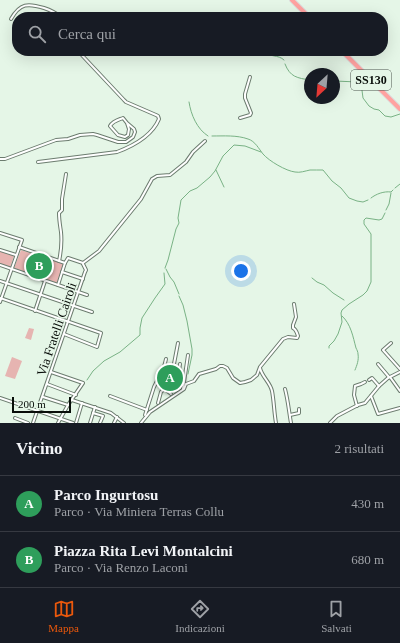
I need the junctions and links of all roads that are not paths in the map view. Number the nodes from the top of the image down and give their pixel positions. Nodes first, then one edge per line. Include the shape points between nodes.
1 (292, 0) edge
2 (16, 12) edge
3 (52, 12) edge
4 (304, 12) edge
5 (83, 56) edge
6 (347, 56) edge
7 (250, 77) dead end
8 (400, 109) edge
9 (240, 118) dead end
10 (128, 123) junction
11 (205, 141) dead end
12 (0, 159) edge
13 (38, 162) dead end
14 (66, 174) dead end
15 (0, 233) edge
16 (19, 247) junction
17 (0, 250) edge
18 (16, 255) junction
19 (59, 261) junction
20 (65, 263) junction
21 (83, 263) junction
22 (0, 265) edge
23 (12, 269) junction
24 (62, 272) junction
25 (83, 279) junction
26 (0, 281) edge
27 (45, 281) junction
28 (7, 283) junction
29 (58, 285) junction
30 (78, 292) junction
31 (40, 294) junction
32 (87, 296) dead end
33 (1, 298) edge
34 (0, 302) edge
35 (294, 304) dead end
36 (74, 306) junction
37 (34, 310) junction
38 (92, 312) dead end
39 (68, 322) junction
40 (64, 334) junction
41 (178, 343) dead end
42 (391, 343) dead end
43 (188, 355) dead end
44 (166, 359) dead end
45 (180, 364) dead end
46 (378, 364) dead end
47 (164, 367) junction
48 (260, 367) junction
49 (173, 369) junction
50 (179, 370) junction
51 (400, 370) edge
52 (51, 372) junction
53 (178, 377) dead end
54 (389, 377) junction
55 (369, 380) dead end
56 (365, 382) dead end
57 (157, 383) junction
58 (47, 384) junction
59 (379, 386) junction
60 (399, 386) edge
61 (164, 389) junction
62 (284, 389) dead end
63 (182, 390) junction
64 (400, 391) edge
65 (76, 394) junction
66 (170, 394) dead end
67 (42, 396) junction
68 (110, 396) dead end
69 (371, 396) junction
70 (0, 399) edge
71 (72, 400) junction
72 (82, 403) junction
73 (158, 403) dead end
74 (68, 405) junction
75 (357, 406) junction
76 (95, 407) junction
77 (400, 408) edge
78 (299, 409) dead end
79 (147, 410) junction
80 (37, 411) junction
81 (93, 413) junction
82 (290, 416) junction
83 (117, 417) junction
84 (15, 418) dead end
85 (60, 418) junction
86 (144, 418) junction
87 (58, 422) edge
88 (28, 423) edge
89 (33, 423) edge
90 (74, 423) edge
91 (90, 423) edge
92 (100, 423) edge
93 (114, 423) edge
94 (124, 423) edge
95 (140, 423) edge
96 (276, 423) edge
97 (291, 423) edge
98 (330, 423) edge

1 - 4 highway
2 - 3 street via 28,3
5 - 13 street via 126,102 158,116 159,119 150,132 122,150
6 - 8 highway, SS130
7 - 9 street via 245,98 251,113
10 - 10 street via 128,135 125,137 118,135 110,126 116,120 122,119
10 - 12 street via 135,132 126,142 98,135 80,135 56,140
11 - 21 street via 170,175 152,179 141,198 99,251
14 - 19 street via 62,210 59,213
15 - 16 street via 22,240
16 - 18 street
16 - 19 street
17 - 18 street
18 - 23 street
19 - 20 street
20 - 21 street via 68,258
20 - 24 street
21 - 25 street, Via Fratelli Cairoli via 86,270
22 - 23 street
23 - 27 street
23 - 28 street
24 - 25 street
24 - 29 street
25 - 30 street, Via Fratelli Cairoli
26 - 28 street
27 - 29 street
27 - 31 street
28 - 31 street
28 - 33 street
29 - 30 street
30 - 32 street
30 - 36 street, Via Fratelli Cairoli
31 - 36 street
31 - 37 street
33 - 34 street
33 - 37 street
35 - 48 street via 296,317 293,328 297,332 297,338 283,339
36 - 38 street
36 - 39 street, Via Fratelli Cairoli
37 - 39 street
39 - 40 street, Via Fratelli Cairoli
39 - 40 street via 101,333 97,346
40 - 52 street, Via Fratelli Cairoli
41 - 49 street
42 - 51 street via 383,350
43 - 63 street
44 - 47 street
45 - 50 street
46 - 54 street
47 - 49 street
47 - 57 street
48 - 63 street via 257,375 251,380 240,383 233,378 227,368 220,366 199,374
48 - 96 street via 272,389
49 - 50 street
50 - 53 street
51 - 54 street
52 - 58 street, Via Fratelli Cairoli
52 - 65 street via 83,383
54 - 59 street
54 - 60 street
55 - 59 street via 372,378
56 - 75 street via 355,386
57 - 61 street
57 - 79 street
58 - 65 street
58 - 67 street, Via Fratelli Cairoli
59 - 69 street
60 - 64 street
61 - 66 street
61 - 73 street
62 - 82 street
63 - 86 street
65 - 71 street
67 - 74 street
67 - 80 street, Via Fratelli Cairoli
68 - 79 street
69 - 75 street via 365,403
69 - 77 street via 378,414
70 - 80 street
71 - 72 street
71 - 74 street
72 - 76 street
72 - 90 street
74 - 85 street
75 - 98 street
76 - 81 street
76 - 83 street via 111,412
78 - 82 street via 299,413
79 - 86 street
80 - 85 street
80 - 89 street, Via Fratelli Cairoli
81 - 91 street
81 - 92 street via 103,416
82 - 97 street
83 - 93 street
83 - 94 street
84 - 88 street
85 - 87 street
85 - 90 street
86 - 95 street

